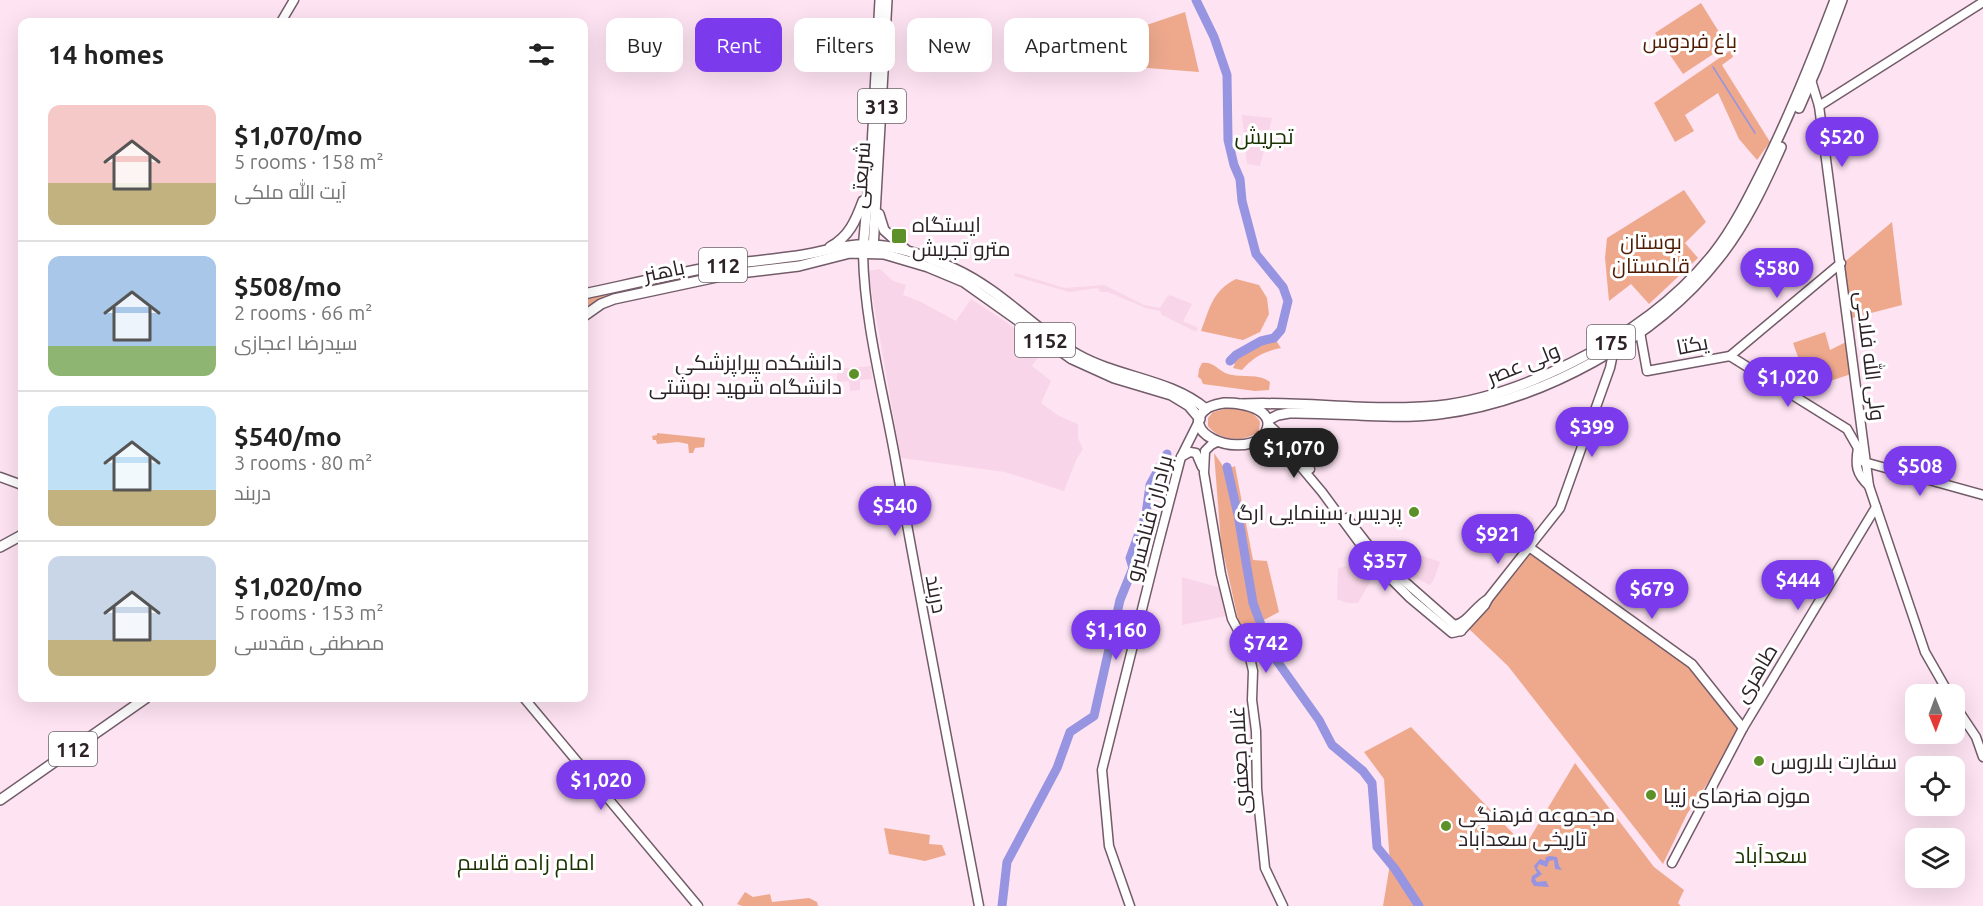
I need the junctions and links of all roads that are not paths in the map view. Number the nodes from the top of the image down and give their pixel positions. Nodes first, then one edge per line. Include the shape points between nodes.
1 (294, 0) edge
2 (880, 0) edge
3 (887, 0) edge
4 (1835, 0) edge
5 (1842, 0) edge
6 (1983, 2) edge
7 (283, 18) edge
8 (1808, 79) junction
9 (1820, 106) junction
10 (867, 193) junction
11 (877, 199) junction
12 (870, 211) junction
13 (868, 248) junction
14 (824, 250) junction
15 (910, 252) junction
16 (1841, 263) junction
17 (1831, 270) junction
18 (1843, 276) junction
19 (588, 293) edge
20 (588, 313) edge
21 (1640, 332) junction
22 (1614, 350) junction
23 (1730, 356) junction
24 (1242, 404) junction
25 (1206, 409) junction
26 (1200, 420) junction
27 (1268, 422) junction
28 (1862, 426) junction
29 (1847, 429) junction
30 (1262, 438) junction
31 (1217, 442) junction
32 (1858, 448) junction
33 (1181, 457) junction
34 (1865, 465) junction
35 (1204, 473) junction
36 (0, 477) edge
37 (18, 484) edge
38 (1867, 484) junction
39 (1983, 495) edge
40 (1983, 501) edge
41 (1876, 507) junction
42 (18, 537) edge
43 (0, 547) edge
44 (1529, 547) junction
45 (1457, 628) junction
46 (1944, 684) edge
47 (140, 702) edge
48 (527, 702) edge
49 (1965, 720) edge
50 (1743, 728) junction
51 (1983, 757) edge
52 (0, 800) edge
53 (1672, 863) dead end
54 (698, 906) edge
55 (979, 906) edge
56 (1130, 906) edge
57 (1283, 906) edge

1 - 7 main road
2 - 10 main road, شریعتی / 313
3 - 11 main road, شریعتی / 313
4 - 8 main road, ولی عصر / 175
5 - 8 main road, ولی عصر / 175
6 - 9 main road
8 - 9 main road, ولی‌ الله فلاحی
8 - 21 main road, ولی عصر / 175 via 1761,188 1720,257
8 - 24 main road, ولی عصر / 175 via 1755,187 1714,253 1685,285 1611,342 1525,384 1464,402 1407,407
9 - 16 main road, ولی‌ الله فلاحی
10 - 12 main road, شریعتی / 313
10 - 14 main road via 852,226 838,242
11 - 12 main road, شریعتی / 313
11 - 15 main road via 884,230
12 - 13 main road, شریعتی / 313
13 - 14 main road, باهنر / 112
13 - 15 main road
13 - 20 main road, باهنر / 112 via 799,266 714,277 614,299
13 - 26 main road, 1152 via 964,282 1072,359 1114,378 1171,395 1189,406
13 - 55 main road, دربند via 862,272 870,324
14 - 19 main road, باهنر / 112 via 712,267
15 - 25 main road, 1152 via 976,281 1086,359 1188,395
16 - 17 main road
16 - 18 main road, ولی‌ الله فلاحی
17 - 18 main road
17 - 23 main road
18 - 28 main road, ولی‌ الله فلاحی
21 - 22 main road, ولی عصر / 175
21 - 23 main road, یکتا via 1647,371
22 - 27 main road, ولی عصر / 175 via 1530,391 1466,410 1410,416 1289,413
22 - 44 main road via 1560,508
23 - 29 main road, یکتا
24 - 25 main road via 1224,403
24 - 27 main road via 1258,410
25 - 26 main road
26 - 31 main road via 1204,432
26 - 33 main road, برادران فناخسرو
27 - 30 main road
27 - 45 main road via 1379,559
28 - 29 main road
28 - 34 main road, ولی‌ الله فلاحی
29 - 32 main road, یکتا
30 - 31 main road via 1245,444
30 - 45 main road via 1285,448 1372,561 1452,633
31 - 35 main road, غلام جعفری via 1205,451
32 - 34 main road, یکتا
32 - 38 main road via 1858,474
33 - 35 main road via 1196,453
33 - 56 main road, برادران فناخسرو via 1102,770 1109,846
34 - 38 main road, ولی‌ الله فلاحی
34 - 39 main road
34 - 40 main road
35 - 57 main road, غلام جعفری via 1229,608 1248,649 1253,671 1264,868
36 - 37 main road
38 - 41 main road, ولی‌ الله فلاحی
41 - 46 main road, ولی‌ الله فلاحی via 1926,652
41 - 50 main road, طاهری
42 - 43 main road
44 - 45 main road via 1485,605
44 - 50 main road via 1692,664
47 - 52 main road, 112
48 - 54 main road
49 - 51 main road
50 - 53 main road, طاهری

